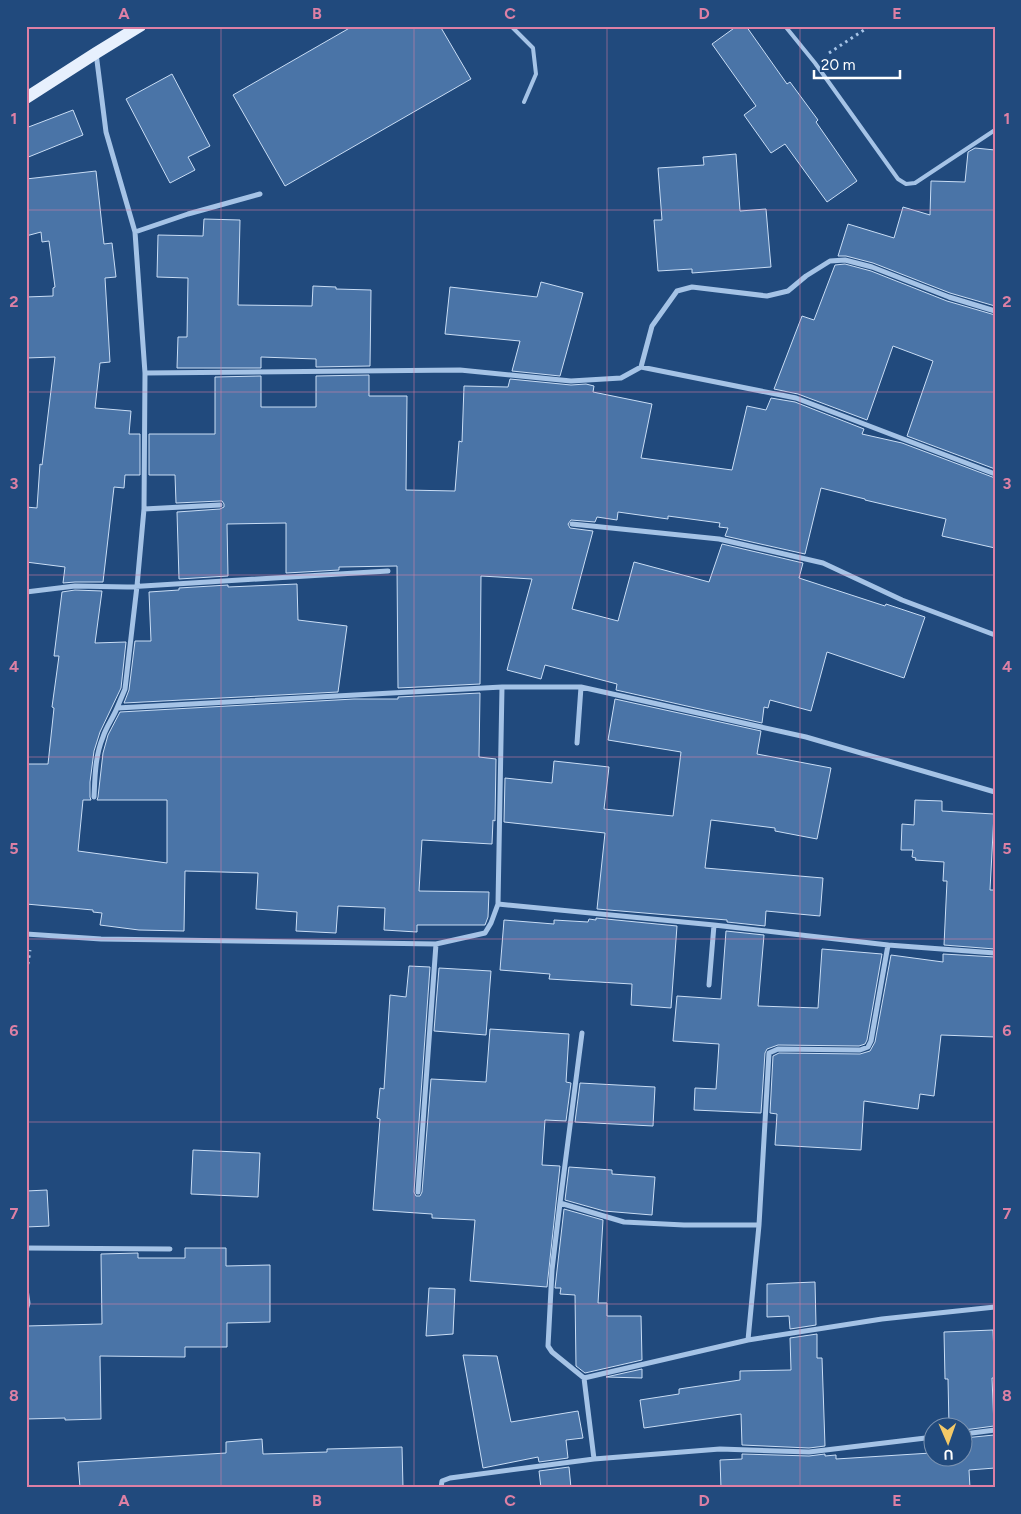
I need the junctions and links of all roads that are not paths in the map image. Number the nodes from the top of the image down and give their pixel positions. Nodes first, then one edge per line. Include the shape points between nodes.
1 (140, 26) edge
2 (511, 26) edge
3 (785, 26) edge
4 (96, 53) junction
5 (26, 98) edge
6 (524, 102) dead end
7 (995, 130) edge
8 (260, 194) dead end
9 (135, 232) junction
10 (995, 311) edge
11 (641, 367) junction
12 (145, 372) junction
13 (995, 474) edge
14 (220, 505) dead end
15 (144, 509) junction
16 (572, 524) dead end
17 (388, 571) dead end
18 (137, 586) junction
19 (26, 592) edge
20 (995, 635) edge
21 (502, 687) junction
22 (581, 687) junction
23 (117, 708) junction
24 (577, 743) dead end
25 (995, 792) edge
26 (94, 797) dead end
27 (498, 904) junction
28 (714, 925) junction
29 (29, 934) edge
30 (436, 944) junction
31 (888, 945) junction
32 (995, 953) edge
33 (709, 986) dead end
34 (582, 1033) dead end
35 (418, 1192) dead end
36 (560, 1203) junction
37 (759, 1225) junction
38 (26, 1248) edge
39 (170, 1249) dead end
40 (26, 1289) edge
41 (995, 1307) edge
42 (26, 1310) edge
43 (748, 1340) junction
44 (584, 1378) junction
45 (995, 1430) edge
46 (974, 1433) edge
47 (924, 1438) edge
48 (594, 1460) junction
49 (441, 1488) edge

1 - 4 main road
2 - 6 lane via 532,48 536,74
3 - 7 lane via 898,179 906,184 915,182
4 - 5 main road
4 - 9 street via 106,132
8 - 9 street
9 - 12 street
10 - 11 street via 949,297 872,266 845,260 830,261 788,291 767,296 692,287 677,291 652,326
11 - 12 street via 621,378 571,381 460,370
11 - 13 street via 796,398
12 - 15 street
14 - 15 street
15 - 18 street
16 - 20 street via 719,539 822,563 902,600
17 - 18 street
18 - 19 street via 75,586
18 - 23 street via 125,689
21 - 22 street
21 - 23 street
21 - 27 street
22 - 24 street
22 - 25 street via 806,737
23 - 26 street via 98,753
27 - 28 street
27 - 30 street via 485,933
28 - 31 street
28 - 33 street
29 - 30 street via 101,939
30 - 35 street
31 - 32 street
31 - 37 street via 868,1047 860,1050 778,1048 769,1053
34 - 36 street
36 - 37 street via 624,1222
36 - 44 street via 548,1346
37 - 43 street
38 - 39 street
40 - 42 street
41 - 43 street
43 - 44 street
44 - 48 street
45 - 46 street
47 - 48 street via 809,1452 720,1449
48 - 49 street via 450,1478 442,1481

